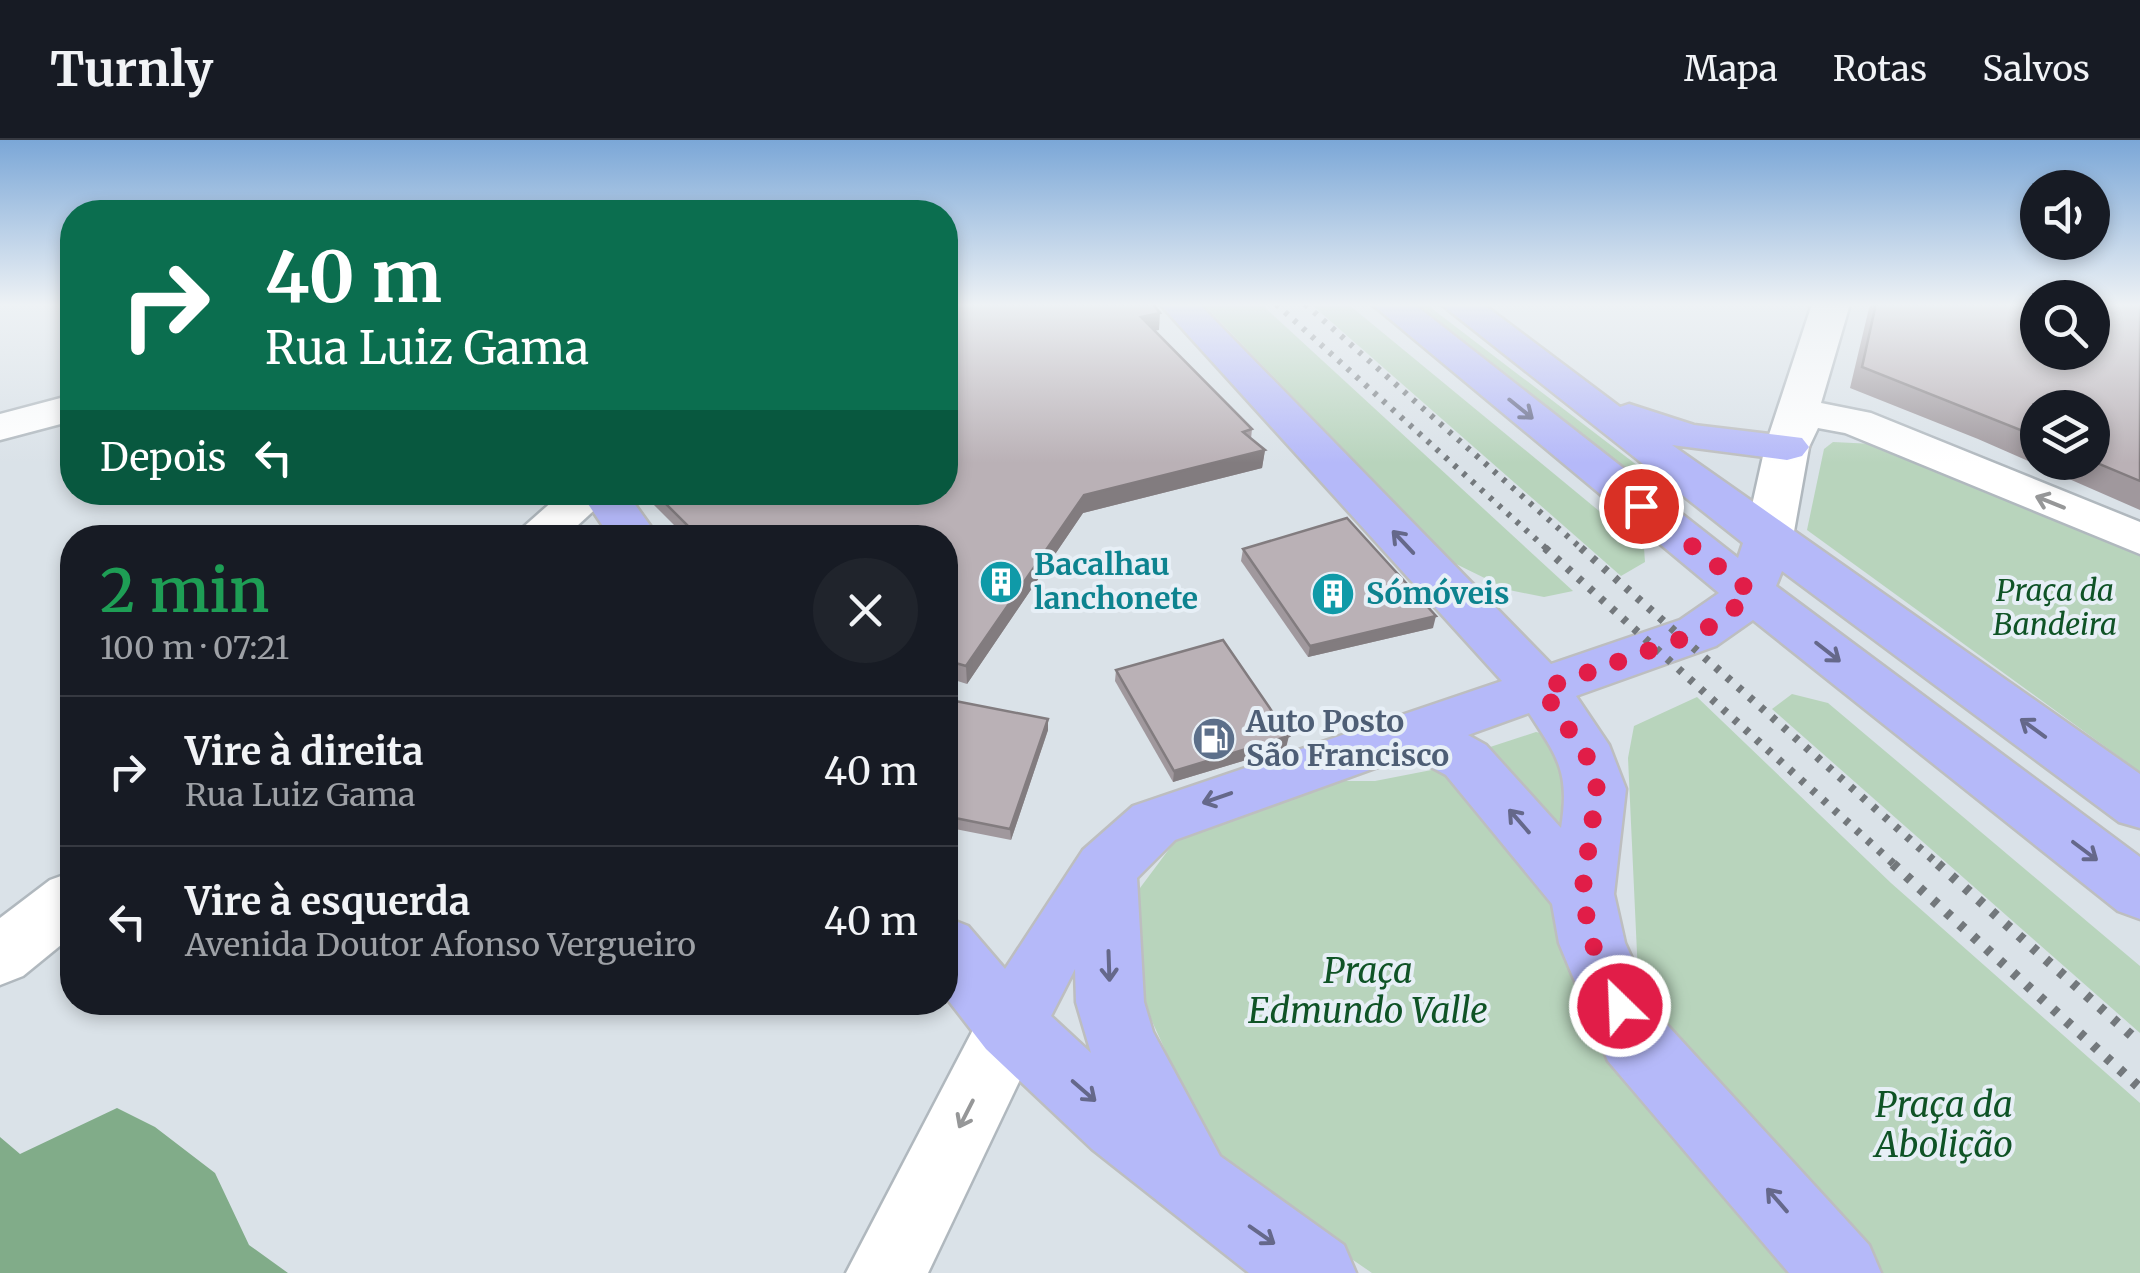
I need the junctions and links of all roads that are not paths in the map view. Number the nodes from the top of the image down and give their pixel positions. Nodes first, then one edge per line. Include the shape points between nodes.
1 (1228, 357) edge
2 (1456, 357) edge
3 (1528, 357) edge
4 (1815, 357) edge
5 (1570, 389) junction
6 (60, 411) edge
7 (0, 427) edge
8 (1791, 433) junction
9 (576, 505) edge
10 (550, 525) edge
11 (1768, 537) junction
12 (2140, 539) edge
13 (1751, 592) junction
14 (1542, 689) junction
15 (1397, 738) junction
16 (2140, 805) edge
17 (1105, 868) junction
18 (2140, 892) edge
19 (1582, 894) junction
20 (60, 908) edge
21 (0, 956) edge
22 (958, 962) edge
23 (1010, 1026) junction
24 (1208, 1197) junction
25 (886, 1273) edge
26 (1316, 1273) edge
27 (1841, 1273) edge

14 -> 1 main road
2 -> 13 main road
3 - 5 main road
4 - 8 street
5 - 8 main road via 1644,425 1689,438
5 - 11 main road
6 - 7 street
8 - 11 street
12 -> 8 street via 1856,422 1818,415
9 - 10 street
11 - 13 main road
16 -> 11 main road
13 - 14 main road via 1698,633
13 -> 18 main road
14 - 15 main road
14 - 19 main road via 1589,760 1597,789
15 -> 17 main road via 1154,822
19 -> 15 main road via 1466,760 1427,740
17 - 23 main road via 1048,953
17 -> 24 main road via 1110,1002 1121,1042 1165,1131
27 -> 19 main road via 1634,1038 1592,943
20 - 21 street
22 - 23 main road
23 -> 24 main road
23 -> 25 street
24 -> 26 main road

